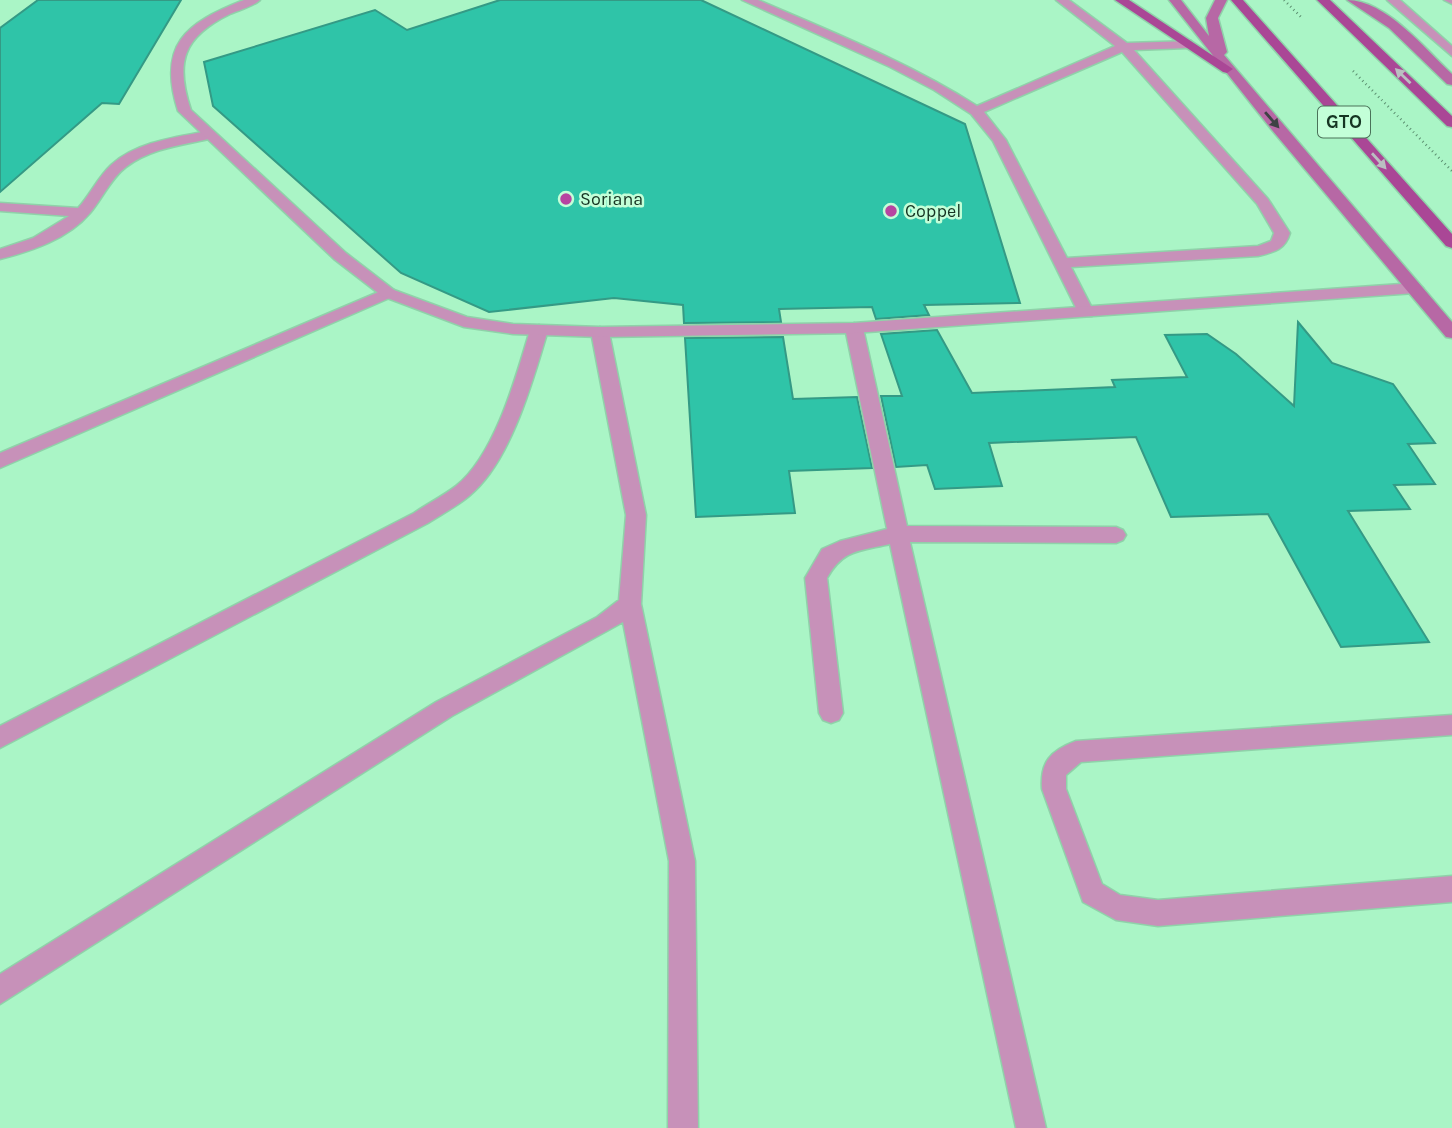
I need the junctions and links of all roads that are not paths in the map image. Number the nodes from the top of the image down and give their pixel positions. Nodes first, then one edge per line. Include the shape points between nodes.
1 (254, 0) edge
2 (748, 0) edge
3 (1062, 0) edge
4 (1121, 0) edge
5 (1175, 0) edge
6 (1221, 0) edge
7 (1237, 0) edge
8 (1324, 0) edge
9 (1353, 0) edge
10 (1393, 0) edge
11 (1187, 44) junction
12 (1124, 47) junction
13 (1452, 52) edge
14 (1227, 69) junction
15 (1452, 81) edge
16 (976, 111) junction
17 (1452, 123) edge
18 (208, 135) junction
19 (0, 207) edge
20 (83, 213) junction
21 (1452, 243) edge
22 (0, 246) edge
23 (24, 248) junction
24 (0, 254) edge
25 (1060, 263) junction
26 (1415, 288) junction
27 (388, 293) junction
28 (1086, 312) junction
29 (854, 328) junction
30 (539, 330) junction
31 (600, 332) junction
32 (1452, 333) edge
33 (0, 461) edge
34 (899, 534) junction
35 (1116, 535) dead end
36 (630, 604) junction
37 (831, 713) dead end
38 (1452, 725) edge
39 (0, 738) edge
40 (1452, 889) edge
41 (0, 990) edge
42 (683, 1128) edge
43 (1031, 1128) edge

1 - 18 street via 211,19 178,50 176,90 185,111
2 - 16 street via 894,64
3 - 12 street
4 - 11 main road
5 - 14 street
6 - 14 street via 1213,7 1211,19
7 -> 21 main road, GTO
17 -> 8 main road
9 - 15 street via 1385,19
10 - 13 street
11 - 12 street
11 - 14 main road
12 - 16 street
12 - 25 street via 1263,202 1278,223 1280,242 1258,251
14 -> 26 street
16 - 25 street via 1004,150
18 - 20 street via 133,156 109,175
18 - 27 street via 340,256
19 - 20 street
20 - 23 street
22 - 23 street
23 - 24 street
25 - 28 street
26 - 28 street
26 - 32 street
27 - 30 street via 464,322
27 - 33 street
28 - 29 street
29 - 31 street
29 - 34 street
30 - 31 street
30 - 39 street via 517,403 482,471 463,491 421,518
31 - 36 street via 636,515
34 - 35 street
34 - 37 street via 830,555 816,578
34 - 43 street
36 - 41 street via 605,623 444,709
36 - 42 street via 682,861
38 - 40 street via 1076,751 1053,770 1054,789 1092,893 1116,907 1158,913

